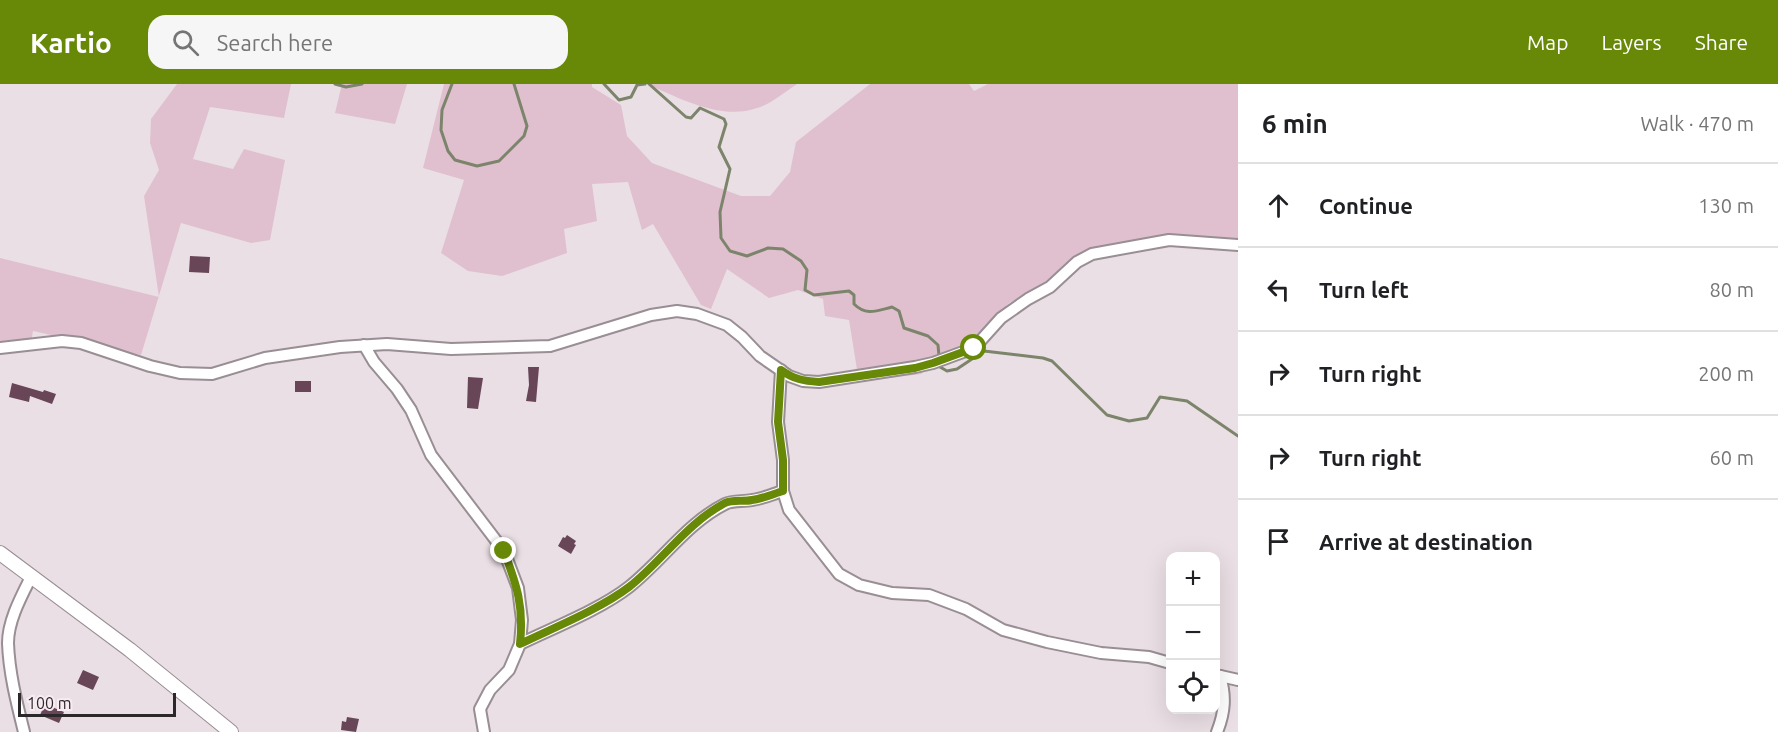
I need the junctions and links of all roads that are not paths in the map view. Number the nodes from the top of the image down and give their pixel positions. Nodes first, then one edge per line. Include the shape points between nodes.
1 (1238, 244) edge
2 (364, 345) junction
3 (0, 348) edge
4 (781, 370) junction
5 (783, 491) junction
6 (0, 553) edge
7 (31, 577) junction
8 (520, 644) junction
9 (1166, 662) edge
10 (1220, 676) edge
11 (1220, 680) edge
12 (1238, 680) edge
13 (24, 732) edge
14 (231, 732) edge
15 (484, 732) edge
16 (1217, 732) edge

1 - 4 street via 1169,240 1092,254 1001,318 974,348 933,363 819,382 803,381
2 - 3 street via 265,358 212,374 150,366 71,342
2 - 4 street via 451,349 550,346 651,315 677,311 727,325 760,357
2 - 8 street via 411,410 431,455 504,551 518,588
4 - 5 street via 778,422
5 - 8 street via 754,500 728,502 690,529 626,589
5 - 9 street via 789,510 839,574 859,585 892,593 929,595 966,609 1003,630 1047,642
6 - 7 street
7 - 13 street via 12,620 8,642
7 - 14 street
8 - 15 street via 509,670 490,690 480,709
10 - 12 street
11 - 16 street via 1225,693

